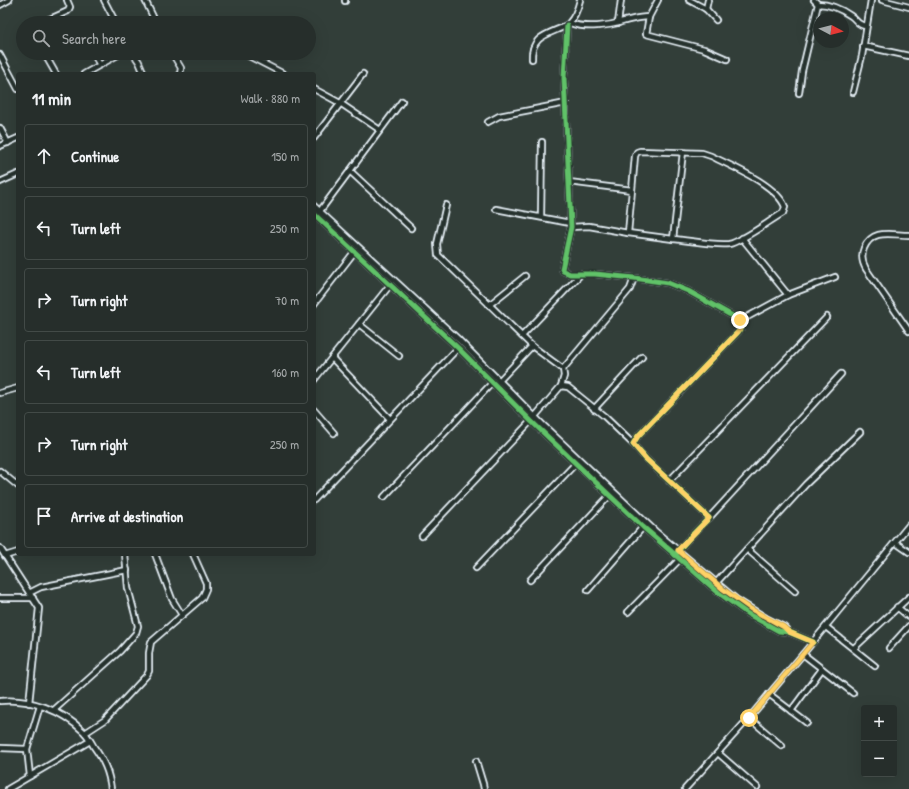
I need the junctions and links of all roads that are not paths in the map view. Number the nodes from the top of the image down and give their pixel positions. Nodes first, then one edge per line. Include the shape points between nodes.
1 (9, 0) edge
2 (67, 0) edge
3 (104, 0) edge
4 (145, 0) edge
5 (580, 0) edge
6 (622, 0) edge
7 (658, 0) edge
8 (689, 0) edge
9 (708, 0) edge
10 (814, 0) edge
11 (871, 0) edge
12 (882, 0) edge
13 (818, 4) junction
14 (0, 5) edge
15 (909, 7) edge
16 (706, 9) junction
17 (57, 16) edge
18 (112, 16) edge
19 (153, 16) edge
20 (649, 17) junction
21 (716, 20) dead end
22 (618, 23) junction
23 (568, 24) junction
24 (866, 26) junction
25 (863, 46) junction
26 (0, 55) edge
27 (909, 56) edge
28 (532, 59) dead end
29 (727, 59) dead end
30 (48, 60) edge
31 (97, 60) edge
32 (109, 60) edge
33 (138, 60) edge
34 (176, 60) edge
35 (257, 60) edge
36 (100, 65) junction
37 (55, 72) edge
38 (88, 72) edge
39 (143, 72) edge
40 (180, 72) edge
41 (280, 72) edge
42 (363, 74) dead end
43 (16, 85) edge
44 (316, 90) edge
45 (853, 92) dead end
46 (799, 93) dead end
47 (402, 101) dead end
48 (340, 103) junction
49 (566, 103) junction
50 (488, 122) dead end
51 (0, 128) edge
52 (380, 130) junction
53 (316, 135) edge
54 (16, 139) edge
55 (542, 142) dead end
56 (8, 143) junction
57 (0, 146) edge
58 (683, 152) junction
59 (350, 171) junction
60 (16, 175) edge
61 (0, 182) edge
62 (568, 182) junction
63 (632, 190) junction
64 (446, 206) dead end
65 (316, 208) edge
66 (496, 209) dead end
67 (320, 211) junction
68 (541, 217) junction
69 (316, 218) edge
70 (571, 225) junction
71 (411, 228) dead end
72 (340, 229) junction
73 (628, 233) junction
74 (336, 234) junction
75 (909, 235) edge
76 (742, 238) junction
77 (672, 239) junction
78 (355, 251) junction
79 (581, 274) junction
80 (525, 276) dead end
81 (836, 277) dead end
82 (634, 278) junction
83 (390, 285) junction
84 (402, 288) junction
85 (398, 292) junction
86 (788, 295) junction
87 (316, 301) edge
88 (489, 304) junction
89 (827, 317) dead end
90 (740, 320) junction
91 (359, 324) junction
92 (909, 331) edge
93 (522, 336) junction
94 (532, 346) junction
95 (458, 348) junction
96 (399, 356) dead end
97 (642, 357) dead end
98 (332, 358) junction
99 (563, 369) junction
100 (841, 374) dead end
101 (316, 378) edge
102 (499, 381) junction
103 (493, 382) junction
104 (561, 386) junction
105 (16, 389) edge
106 (0, 393) edge
107 (594, 408) junction
108 (316, 412) edge
109 (534, 416) junction
110 (390, 419) junction
111 (530, 421) junction
112 (860, 432) dead end
113 (334, 433) dead end
114 (633, 444) junction
115 (580, 459) junction
116 (576, 464) junction
117 (0, 470) edge
118 (670, 481) junction
119 (16, 484) edge
120 (614, 491) junction
121 (610, 495) junction
122 (384, 497) dead end
123 (316, 498) edge
124 (709, 518) junction
125 (909, 525) edge
126 (643, 527) junction
127 (422, 536) dead end
128 (896, 542) junction
129 (747, 549) junction
130 (678, 550) junction
131 (2, 552) edge
132 (16, 552) edge
133 (909, 552) edge
134 (675, 555) junction
135 (125, 556) edge
136 (156, 556) edge
137 (195, 556) edge
138 (680, 559) junction
139 (476, 568) dead end
140 (127, 570) junction
141 (530, 580) dead end
142 (716, 583) junction
143 (588, 590) dead end
144 (795, 591) dead end
145 (29, 593) junction
146 (909, 596) edge
147 (0, 598) edge
148 (33, 598) junction
149 (897, 607) junction
150 (628, 612) dead end
151 (182, 615) junction
152 (909, 617) edge
153 (909, 626) edge
154 (826, 627) junction
155 (789, 632) junction
156 (813, 642) junction
157 (854, 648) junction
158 (889, 648) dead end
159 (803, 654) junction
160 (875, 666) dead end
161 (822, 669) junction
162 (853, 693) dead end
163 (769, 694) junction
164 (0, 701) edge
165 (29, 703) junction
166 (40, 706) junction
167 (54, 710) junction
168 (792, 711) junction
169 (749, 718) junction
170 (807, 723) dead end
171 (85, 733) junction
172 (90, 740) junction
173 (782, 746) dead end
174 (0, 748) edge
175 (27, 749) junction
176 (718, 753) junction
177 (476, 761) dead end
178 (30, 776) junction
179 (757, 787) dead end
180 (8, 789) edge
181 (111, 789) edge
182 (484, 789) edge
183 (685, 789) edge

1 - 14 street
2 - 17 street via 70,7 68,11
3 - 18 street
4 - 19 street
5 - 23 street
6 - 22 street
7 - 20 street
8 - 16 street
9 - 16 street
10 - 13 street
11 - 24 street
12 - 15 street
13 - 24 street via 829,4 850,15 860,25
13 - 46 street
16 - 21 street
20 - 22 street via 633,18
20 - 29 street via 646,34 704,49
22 - 23 street via 577,26
23 - 28 street via 536,41 531,50
23 - 49 street via 564,78
24 - 25 street
25 - 27 street
25 - 45 street
26 - 43 street
30 - 37 street
31 - 36 street
32 - 36 street
33 - 39 street
34 - 40 street
35 - 41 street
36 - 38 street
42 - 48 street
44 - 48 street
47 - 52 street
48 - 52 street
48 - 53 street
49 - 50 street via 499,116
49 - 62 street
51 - 56 street
52 - 59 street
54 - 56 street
55 - 68 street
56 - 57 street
58 - 63 street via 637,152
58 - 76 street via 702,153 758,180 784,203 783,212
58 - 77 street
59 - 67 street
59 - 71 street
60 - 61 street
62 - 63 street
62 - 70 street
63 - 73 street
64 - 88 street via 437,244 438,255
65 - 67 street
66 - 68 street
67 - 72 street
68 - 70 street
69 - 74 street
70 - 73 street
70 - 79 street via 562,269 566,273
72 - 74 street
72 - 84 street
73 - 77 street
74 - 78 street
75 - 92 street via 875,235 867,241 862,256 866,269
76 - 77 street via 730,244
76 - 86 street
78 - 83 street
78 - 87 street
79 - 82 street
79 - 93 street
80 - 88 street
81 - 86 street
82 - 90 street via 679,287
82 - 99 street via 630,289
83 - 85 street
83 - 91 street
84 - 85 street
84 - 102 street
85 - 95 street
86 - 90 street
88 - 93 street
89 - 118 street
90 - 114 street via 742,324 738,332
91 - 96 street
91 - 98 street
93 - 94 street
94 - 99 street
94 - 102 street
95 - 103 street
95 - 110 street
97 - 107 street
98 - 101 street
98 - 110 street
99 - 104 street
100 - 124 street
102 - 109 street
103 - 111 street
103 - 122 street
104 - 107 street via 568,387
104 - 109 street
105 - 106 street
107 - 114 street
108 - 113 street
109 - 111 street
109 - 115 street
110 - 123 street
111 - 116 street
111 - 127 street
112 - 129 street via 806,484
114 - 118 street
115 - 116 street
115 - 120 street
116 - 121 street
116 - 139 street
117 - 119 street
118 - 124 street
120 - 121 street
120 - 130 street
121 - 126 street
121 - 141 street
124 - 130 street
125 - 128 street
126 - 134 street
126 - 143 street
128 - 133 street
128 - 154 street
129 - 142 street
129 - 144 street
130 - 134 street
130 - 142 street
131 - 132 street
131 - 145 street
134 - 138 street
135 - 140 street
136 - 151 street via 172,599
137 - 151 street via 206,582 206,589 202,598
138 - 150 street
138 - 155 street via 748,614 779,631
140 - 145 street via 41,587
140 - 167 street via 128,588 138,626 136,633 120,651
142 - 155 street via 741,603
145 - 148 street
146 - 149 street
147 - 148 street
148 - 165 street via 39,608
149 - 152 street
149 - 157 street
151 - 171 street via 152,642 147,676 105,720
153 - 158 street
154 - 156 street
154 - 157 street
155 - 156 street
156 - 159 street
157 - 160 street
159 - 161 street
159 - 163 street
161 - 162 street
161 - 168 street
163 - 168 street
163 - 169 street
164 - 165 street via 15,700
165 - 166 street
166 - 167 street
166 - 175 street
167 - 171 street
168 - 170 street
169 - 173 street
169 - 176 street
171 - 172 street
172 - 178 street
172 - 181 street via 109,772
174 - 175 street
175 - 178 street
176 - 179 street
176 - 183 street
177 - 182 street
178 - 180 street

